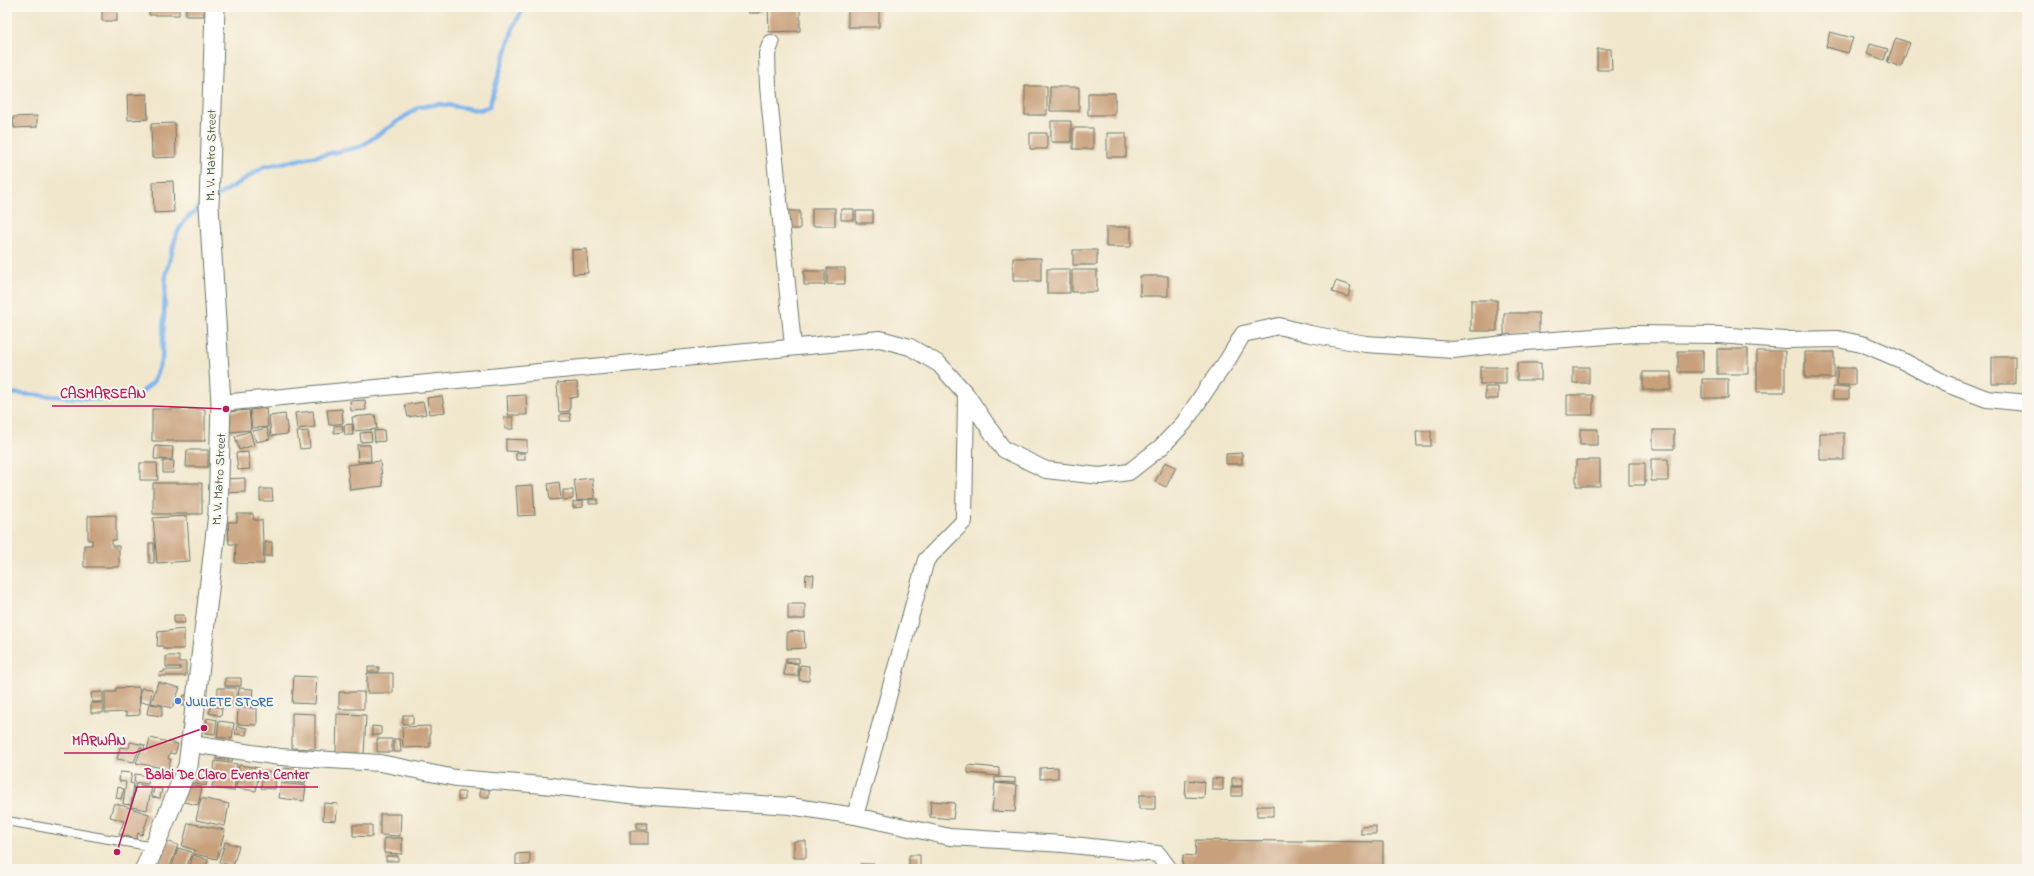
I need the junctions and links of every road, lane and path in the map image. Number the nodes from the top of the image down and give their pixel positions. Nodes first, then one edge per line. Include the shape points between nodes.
1 (215, 7) edge
2 (771, 43) dead end
3 (793, 346) junction
4 (966, 394) junction
5 (221, 403) junction
6 (2027, 403) edge
7 (191, 744) junction
8 (855, 816) junction
9 (7, 821) edge
10 (154, 847) junction
11 (145, 869) edge
12 (1169, 869) edge

1 - 5 street, M. V. Matro Street via 209,206
2 - 3 street via 767,54 768,86
3 - 4 street via 880,339 910,347 939,364
3 - 5 street
4 - 6 street via 1003,449 1046,470 1100,476 1129,472 1161,447 1184,423 1243,334 1280,326 1366,344 1453,350 1635,334 1718,335 1785,340 1838,339 1866,345 1944,383 1988,399
4 - 8 street via 964,521 926,560
5 - 7 street, M. V. Matro Street via 218,514
7 - 8 street via 280,757 380,763 456,778 638,796 790,806
7 - 10 street, M. V. Matro Street via 188,766
8 - 12 street via 950,837 1063,844 1158,854
9 - 10 lane
10 - 11 street, M. V. Matro Street

